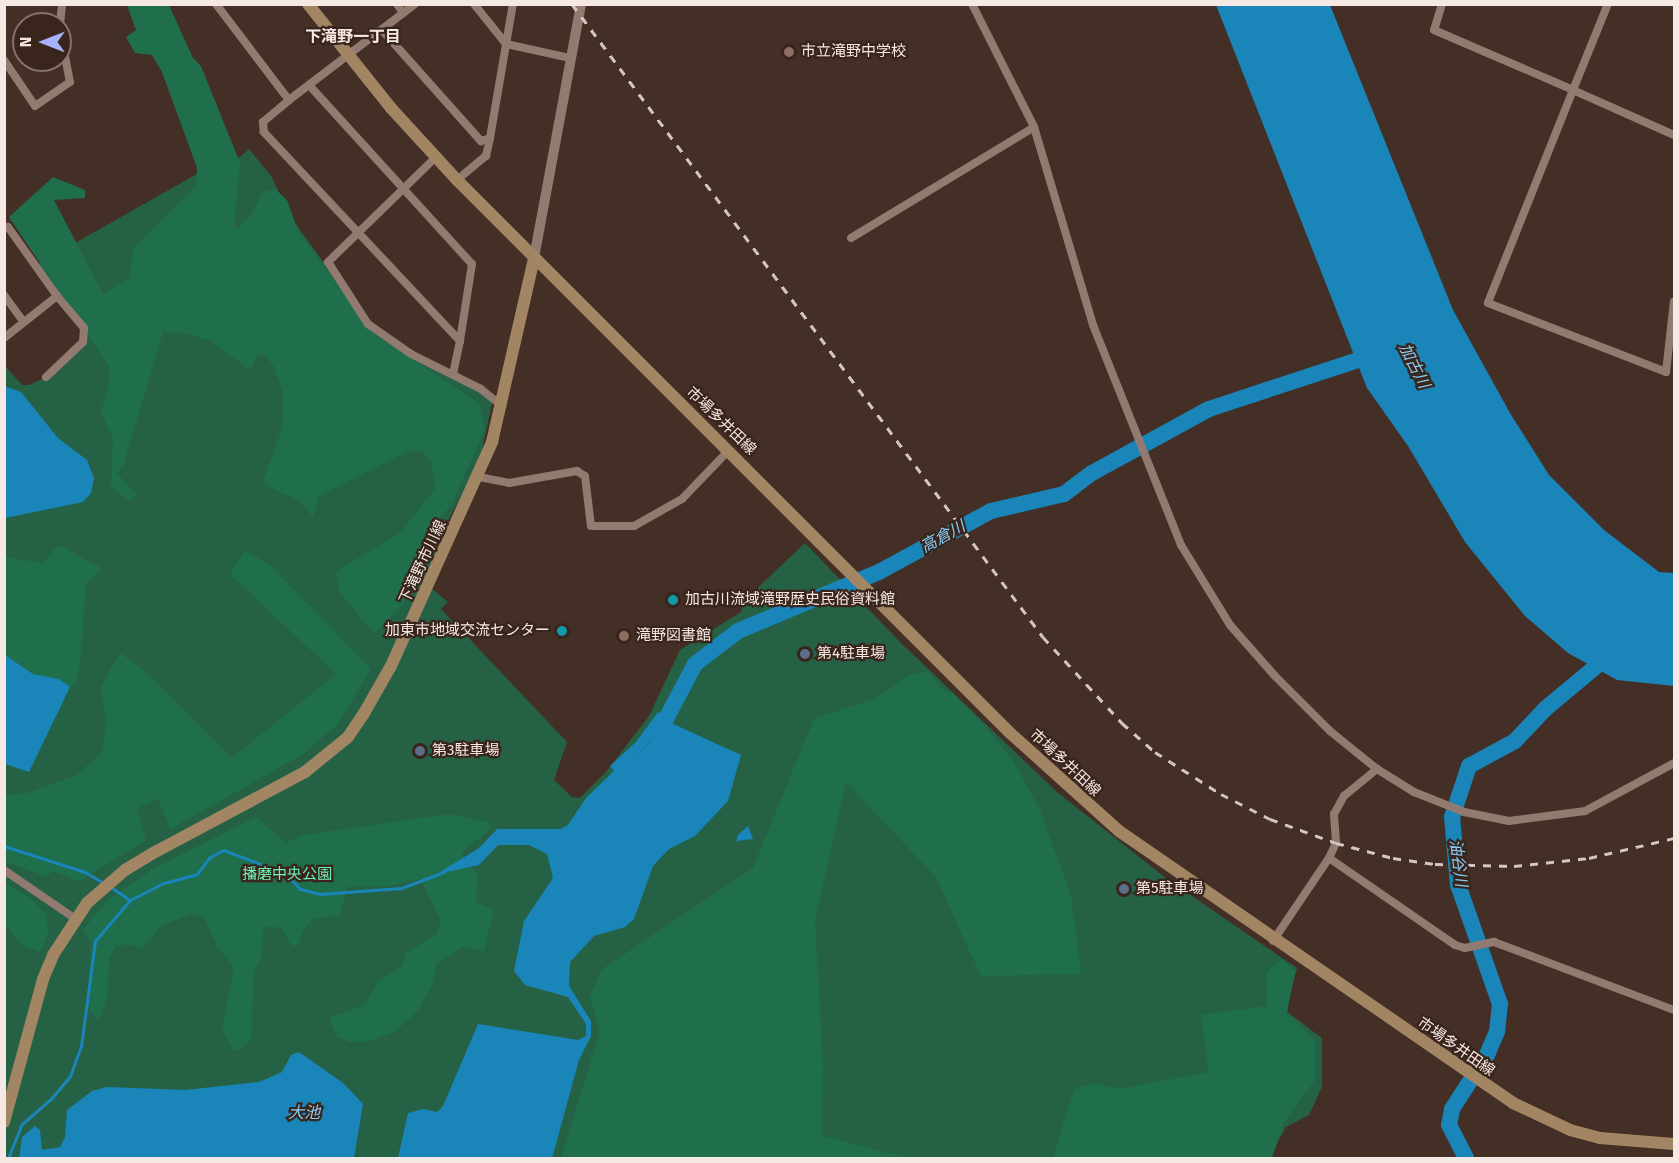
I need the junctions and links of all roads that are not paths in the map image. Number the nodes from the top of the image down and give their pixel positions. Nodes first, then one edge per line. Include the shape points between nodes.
1 (216, 4) edge
2 (308, 4) edge
3 (397, 4) edge
4 (416, 4) edge
5 (474, 4) edge
6 (513, 4) edge
7 (581, 4) edge
8 (972, 4) edge
9 (1442, 4) edge
10 (1608, 4) edge
11 (403, 13) junction
12 (382, 30) junction
13 (506, 44) junction
14 (349, 56) junction
15 (570, 58) junction
16 (12, 72) edge
17 (67, 72) edge
18 (309, 85) junction
19 (1573, 90) junction
20 (289, 100) junction
21 (1034, 127) junction
22 (1674, 135) edge
23 (490, 138) junction
24 (436, 157) junction
25 (457, 180) junction
26 (404, 189) junction
27 (4, 229) edge
28 (359, 235) junction
29 (851, 238) dead end
30 (534, 258) junction
31 (4, 295) edge
32 (57, 296) junction
33 (1674, 301) edge
34 (23, 321) junction
35 (4, 338) edge
36 (460, 341) junction
37 (453, 374) junction
38 (46, 377) dead end
39 (502, 406) junction
40 (729, 450) junction
41 (479, 477) junction
42 (1674, 763) edge
43 (1377, 769) junction
44 (1329, 858) junction
45 (4, 870) edge
46 (74, 918) junction
47 (1274, 941) junction
48 (1674, 1010) edge
49 (4, 1122) edge
50 (1674, 1144) edge

1 - 20 street
2 - 14 main road
3 - 11 street
4 - 11 street
5 - 13 street
6 - 13 street
7 - 15 street
8 - 21 street
9 - 19 street via 1434,30
10 - 19 street
11 - 12 street
12 - 14 street
12 - 23 street via 481,141
13 - 15 street
13 - 23 street
14 - 18 street
14 - 24 main road
15 - 30 street
16 - 17 street via 35,106 69,82
18 - 20 street
18 - 26 street
19 - 22 street
19 - 33 street via 1488,303 1666,372
20 - 28 street via 263,122 264,132
21 - 29 street
21 - 43 street via 1093,325 1181,545 1230,625 1252,651 1330,731
23 - 25 street via 486,156
24 - 25 main road
24 - 26 street
25 - 30 main road
26 - 28 street
26 - 36 street via 472,264
27 - 32 street via 8,227
28 - 36 street
28 - 37 street via 328,262 368,324 411,354
30 - 39 main road, 下滝野市川線
30 - 40 main road, 市場多井田線
31 - 34 street
32 - 34 street
32 - 38 street via 84,328 83,342
34 - 35 street
36 - 37 street
37 - 39 street
39 - 41 main road, 下滝野市川線
40 - 41 street via 682,499 634,526 591,526 585,476 577,471 509,483
40 - 47 main road, 市場多井田線 via 1074,794 1119,831
41 - 46 main road, 下滝野市川線 via 391,666 348,737 305,772 125,870
42 - 43 street via 1586,811 1509,821 1449,807 1414,792
43 - 44 street via 1344,796 1334,814 1336,843
44 - 47 street
44 - 48 street via 1455,945 1465,948 1487,942
45 - 46 street
46 - 49 main road, 下滝野市川線 via 53,955 35,1001
47 - 50 main road, 市場多井田線 via 1481,1083 1570,1130 1629,1143

